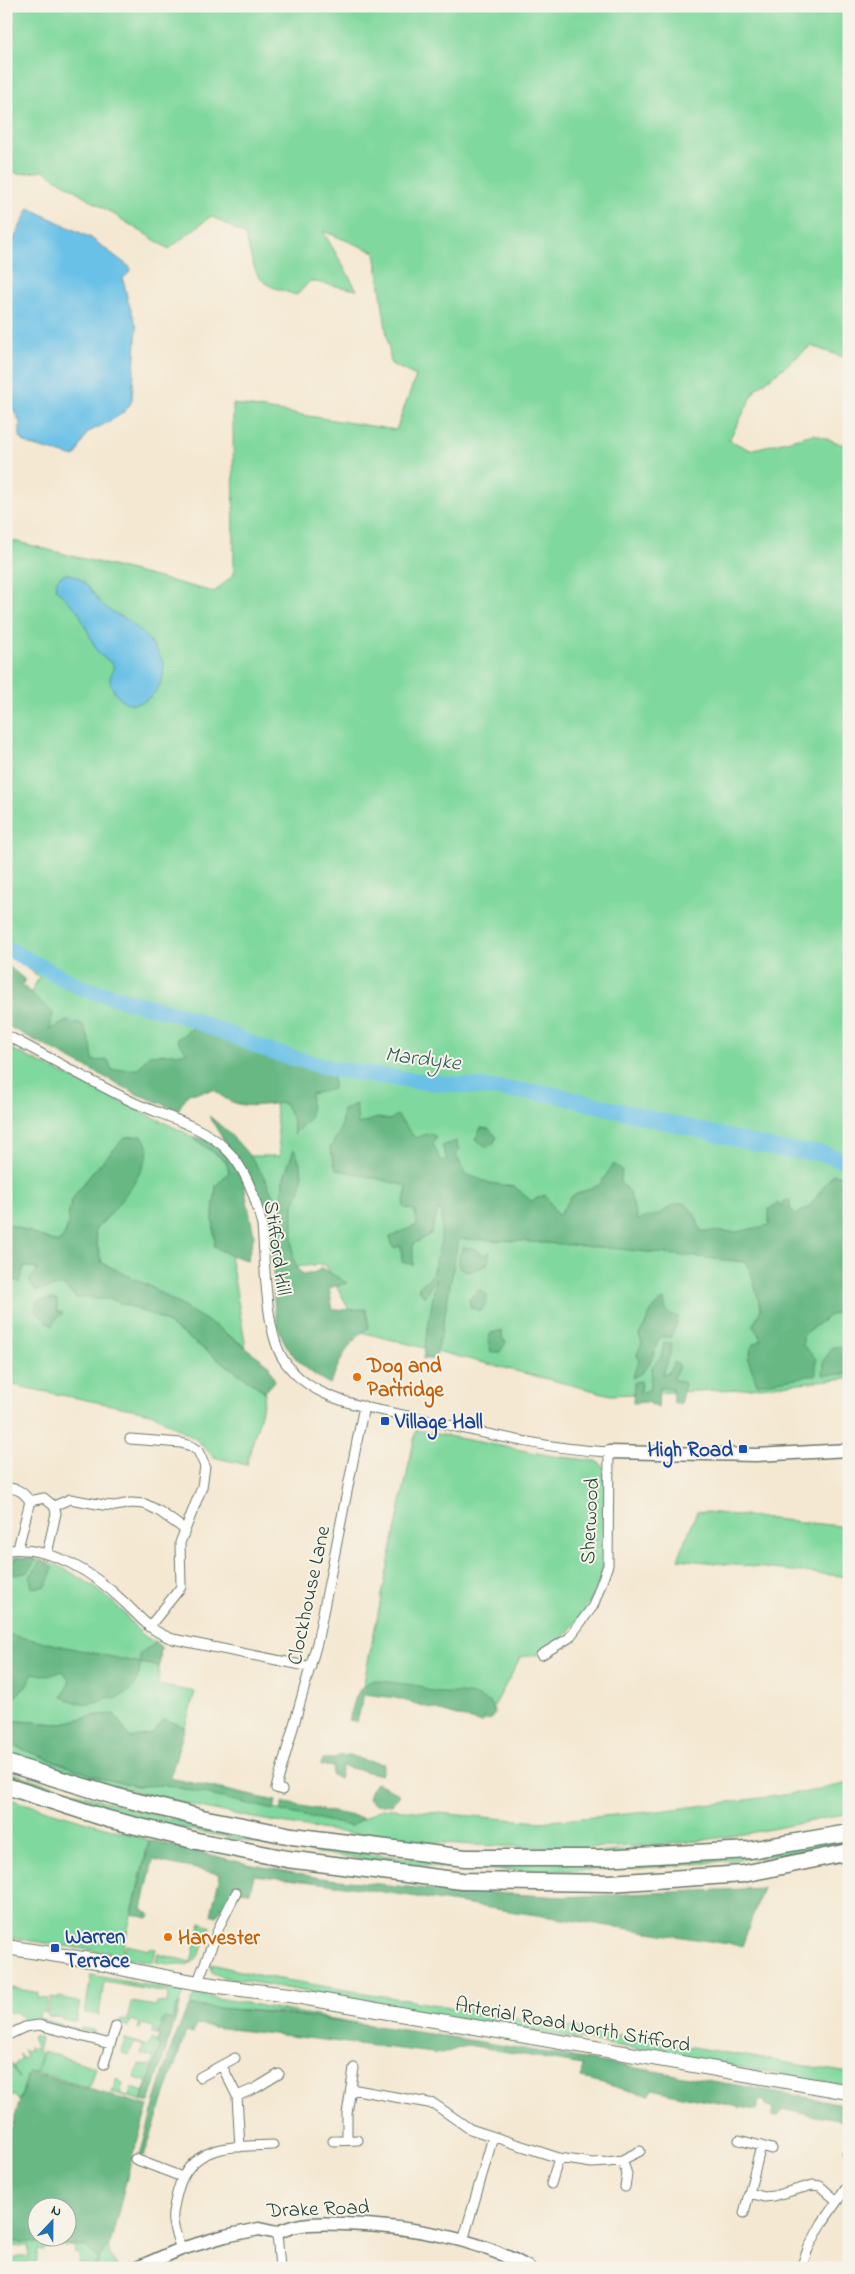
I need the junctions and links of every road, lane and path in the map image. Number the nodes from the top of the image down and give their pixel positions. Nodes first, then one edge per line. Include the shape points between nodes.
1 (6, 1035) edge
2 (364, 1406) junction
3 (130, 1438) dead end
4 (849, 1450) edge
5 (609, 1452) junction
6 (6, 1488) edge
7 (30, 1501) junction
8 (54, 1506) junction
9 (184, 1529) junction
10 (18, 1548) junction
11 (6, 1550) edge
12 (47, 1554) junction
13 (149, 1628) junction
14 (541, 1655) dead end
15 (311, 1667) junction
16 (6, 1764) edge
17 (6, 1786) edge
18 (277, 1791) dead end
19 (849, 1822) edge
20 (849, 1833) edge
21 (750, 1850) junction
22 (849, 1852) edge
23 (849, 1859) edge
24 (788, 1866) junction
25 (236, 1893) dead end
26 (6, 1947) edge
27 (100, 1963) junction
28 (200, 1976) junction
29 (290, 1995) junction
30 (116, 2026) dead end
31 (6, 2036) edge
32 (110, 2044) junction
33 (235, 2058) dead end
34 (104, 2064) dead end
35 (222, 2066) junction
36 (354, 2068) dead end
37 (279, 2074) dead end
38 (200, 2077) dead end
39 (351, 2089) junction
40 (849, 2092) edge
41 (237, 2096) junction
42 (493, 2137) junction
43 (347, 2140) junction
44 (358, 2140) dead end
45 (739, 2140) dead end
46 (333, 2141) dead end
47 (273, 2145) dead end
48 (761, 2146) junction
49 (240, 2147) junction
50 (772, 2149) dead end
51 (640, 2151) dead end
52 (559, 2158) junction
53 (135, 2160) dead end
54 (622, 2160) junction
55 (182, 2177) junction
56 (551, 2184) dead end
57 (849, 2184) edge
58 (625, 2187) dead end
59 (750, 2193) junction
60 (837, 2200) junction
61 (744, 2213) dead end
62 (277, 2234) junction
63 (463, 2241) junction
64 (181, 2249) junction
65 (137, 2268) edge
66 (280, 2268) edge
67 (529, 2268) edge
68 (801, 2268) edge

1 - 2 street, Stifford Hill via 134,1102 196,1129 223,1146 243,1172 258,1209 272,1334 283,1359 305,1382 318,1390
2 - 5 street via 549,1446
2 - 15 street, Clockhouse Lane
3 - 9 street via 181,1443 191,1446 202,1458 205,1475 202,1487
4 - 5 street via 756,1455
5 - 14 street, Sherwood via 608,1565 593,1606 569,1638
6 - 7 street via 16,1488
7 - 8 street via 44,1498
7 - 10 street
8 - 9 street via 76,1499 115,1506 144,1504
8 - 12 street via 56,1513
9 - 13 street via 179,1557 181,1587
10 - 11 street
10 - 12 street
12 - 13 street via 74,1565 104,1584
13 - 15 street via 173,1640
15 - 18 street, Clockhouse Lane
16 - 21 highway via 202,1818 292,1836 465,1858 601,1858
17 - 24 highway via 108,1819 197,1841 287,1859 462,1882 610,1884 744,1874
19 - 21 highway
20 - 21 highway
22 - 24 highway
23 - 24 highway
25 - 28 street
26 - 27 main road, Arterial Road North Stifford
27 - 28 main road, Arterial Road North Stifford
27 - 29 main road, Arterial Road North Stifford via 198,1984
28 - 29 main road, Arterial Road North Stifford
29 - 40 main road, Arterial Road North Stifford
30 - 32 street
31 - 32 street via 25,2027 39,2025
32 - 34 street
33 - 35 street
35 - 38 street
35 - 41 street
36 - 39 street
37 - 41 street
39 - 42 street via 434,2104 470,2129
39 - 43 street
41 - 49 street
42 - 52 street
42 - 63 street
43 - 44 street
43 - 46 street
45 - 48 street
47 - 49 street
48 - 50 street
48 - 59 street
49 - 55 street via 202,2155
51 - 54 street
52 - 54 street via 592,2163
52 - 56 street
53 - 55 street
54 - 58 street via 627,2174
55 - 64 street via 171,2219
57 - 60 street
59 - 60 street via 773,2196 813,2184
59 - 61 street
60 - 68 street via 822,2222
62 - 63 street, Drake Road via 305,2224 373,2225
62 - 64 street, Drake Road via 258,2229
62 - 66 street
63 - 67 street, Drake Road
64 - 65 street, Drake Road

